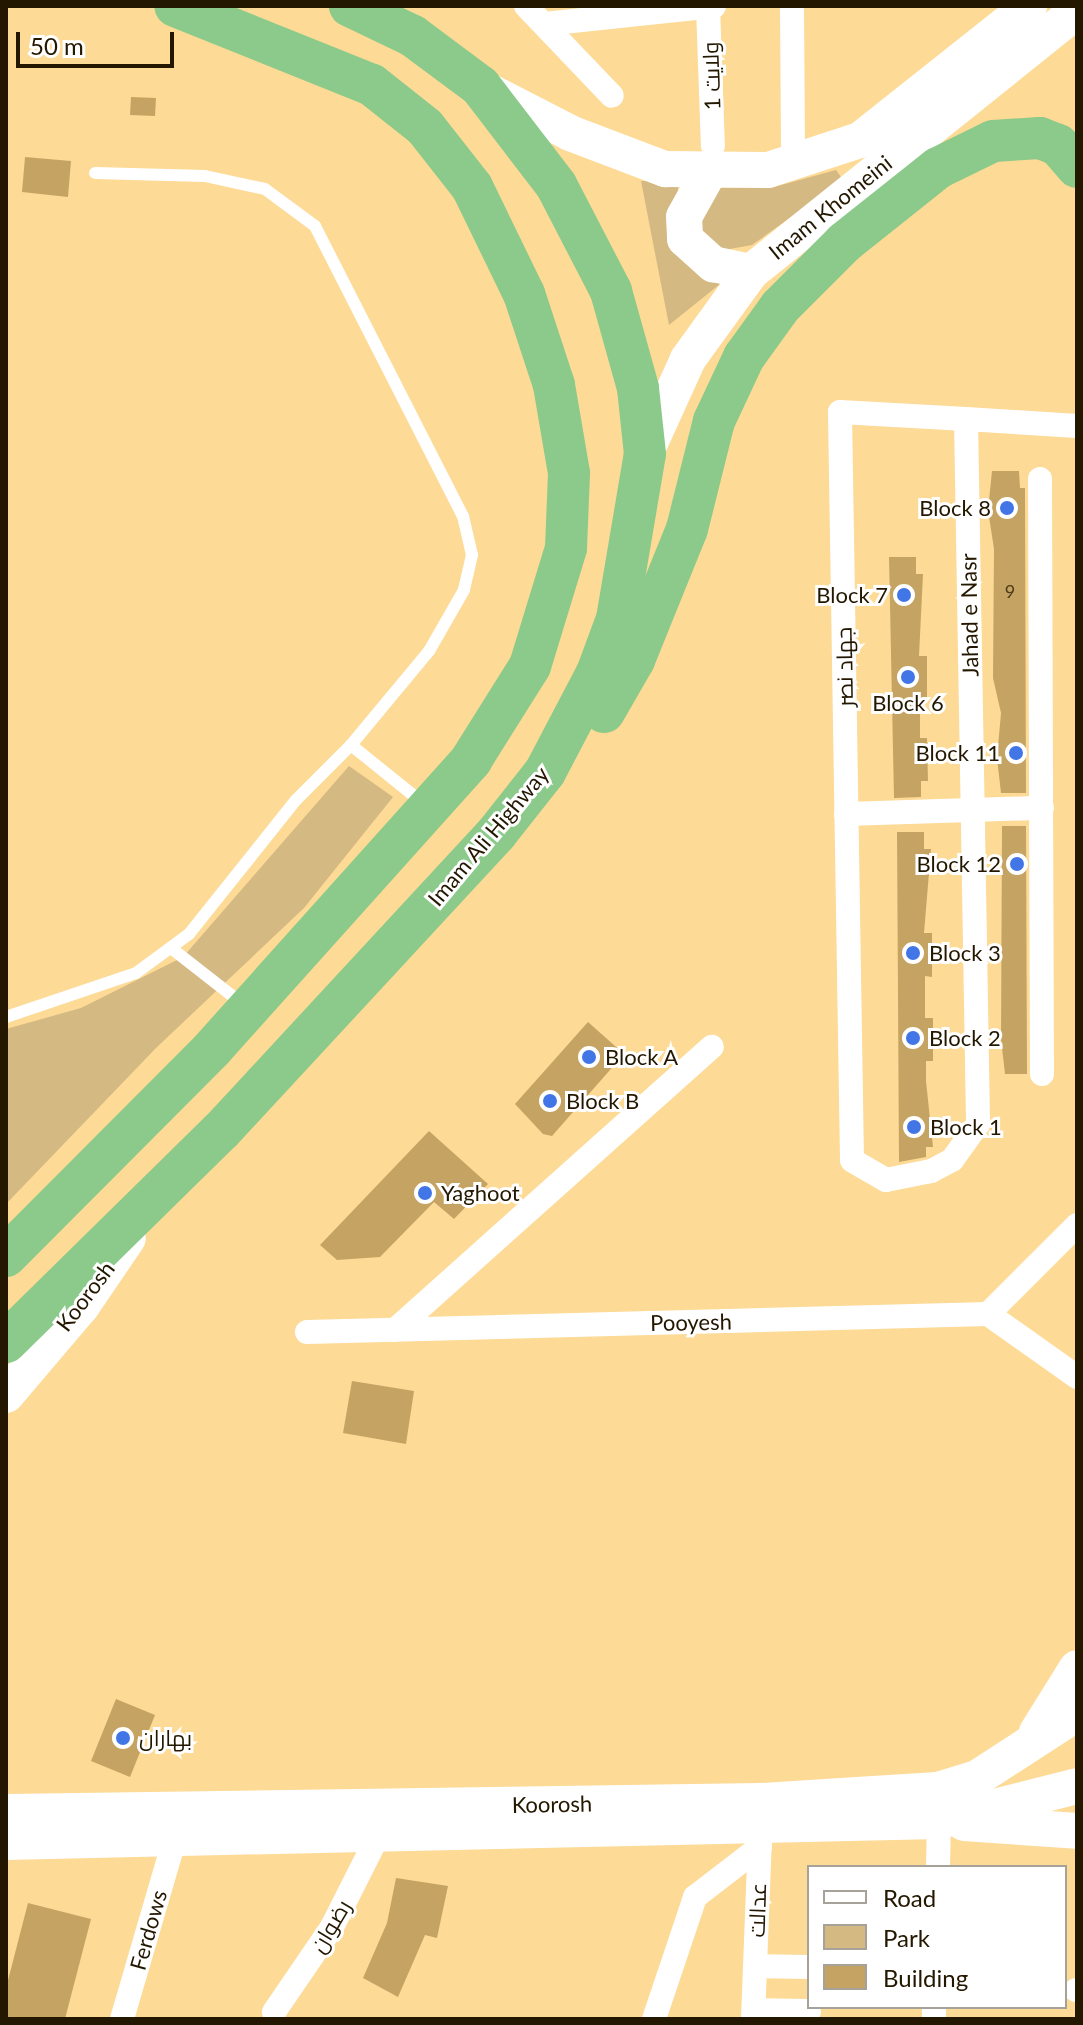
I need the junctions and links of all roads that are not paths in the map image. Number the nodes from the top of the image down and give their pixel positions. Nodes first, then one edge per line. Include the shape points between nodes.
1 (175, 6) edge
2 (350, 6) edge
3 (526, 6) edge
4 (710, 6) edge
5 (792, 6) edge
6 (1077, 11) edge
7 (543, 15) edge
8 (1051, 29) edge
9 (480, 86) junction
10 (612, 96) dead end
11 (711, 159) junction
12 (793, 164) junction
13 (1077, 167) edge
14 (95, 173) dead end
15 (751, 272) junction
16 (966, 419) junction
17 (1077, 426) edge
18 (645, 454) junction
19 (1040, 479) dead end
20 (351, 745) junction
21 (1042, 808) junction
22 (431, 809) junction
23 (973, 810) junction
24 (846, 814) junction
25 (496, 834) junction
26 (171, 948) junction
27 (247, 1011) junction
28 (6, 1017) edge
29 (712, 1047) dead end
30 (286, 1060) junction
31 (1042, 1074) dead end
32 (178, 1085) junction
33 (221, 1131) junction
34 (158, 1193) junction
35 (1077, 1225) edge
36 (6, 1256) edge
37 (988, 1314) junction
38 (395, 1330) junction
39 (307, 1332) dead end
40 (6, 1342) edge
41 (1077, 1377) edge
42 (6, 1395) edge
43 (1077, 1668) edge
44 (1077, 1713) edge
45 (1016, 1754) junction
46 (1077, 1786) edge
47 (6, 1812) edge
48 (939, 1821) junction
49 (760, 1825) junction
50 (1077, 1831) edge
51 (378, 1836) junction
52 (174, 1841) junction
53 (6, 1842) edge
54 (938, 1865) edge
55 (755, 1966) junction
56 (807, 1967) edge
57 (809, 2011) dead end
58 (274, 2012) dead end
59 (754, 2015) edge
60 (122, 2019) edge
61 (654, 2019) edge

1 - 22 highway via 372,85 425,127 472,187 501,240 540,337 569,473 559,585 530,666 506,708
2 - 9 highway, Imam Ali Highway via 413,36
3 - 7 street
4 - 7 street
4 - 11 street, ولایت 1
5 - 12 street
6 - 8 main road, Imam Khomeini
7 - 10 street
8 - 12 main road, Imam Khomeini via 860,140
8 - 15 main road, Imam Khomeini
9 - 11 main road, Imam Khomeini via 611,151 665,169
9 - 18 highway, Imam Ali Highway via 556,185 611,291 638,388
11 - 12 main road, Imam Khomeini
11 - 15 main road via 684,217 685,239 713,264
13 - 25 highway via 1058,145 1040,138 993,141 938,168 845,242 780,307 744,357 714,421 687,529 634,660 571,768
14 - 20 lane via 205,176 265,189 315,226 463,516 472,555 464,590 429,651
15 - 18 main road, Imam Khomeini via 688,359
16 - 17 street, جهاد نصر
16 - 23 street, Jahad e Nasr
16 - 24 street, جهاد نصر via 840,412
18 - 25 highway, Imam Ali Highway via 634,548 597,673 545,772
19 - 21 street
20 - 22 lane
20 - 26 lane
21 - 23 street
21 - 31 street
22 - 27 highway
23 - 24 street
23 - 24 street, Jahad e Nasr via 978,1124 952,1160 931,1171 886,1180 852,1160
25 - 30 highway, Imam Ali Highway
26 - 27 lane
26 - 28 lane via 136,973
27 - 30 highway via 242,1040 249,1052
27 - 32 highway
29 - 38 street
30 - 33 highway, Imam Ali Highway
32 - 33 highway via 210,1098
32 - 36 highway
33 - 34 highway, Imam Ali Highway
34 - 40 highway, Imam Ali Highway
34 - 42 main road, Koorosh via 81,1307
35 - 37 street
37 - 38 street, Pooyesh
37 - 41 street
38 - 39 street, Pooyesh
43 - 45 main road via 1053,1711
44 - 45 main road, Koorosh
45 - 49 main road, Koorosh via 977,1778 938,1790
46 - 48 main road, Koorosh
47 - 49 main road, Koorosh
48 - 49 main road, Koorosh
48 - 50 main road
48 - 54 street
49 - 51 main road, Koorosh
49 - 55 street, عدالت
49 - 61 street via 695,1897
51 - 52 main road, Koorosh
51 - 58 street, رضوان via 332,1927
52 - 53 main road, Koorosh
52 - 60 street, Ferdows
55 - 56 street
55 - 59 street, عدالت
57 - 59 street

